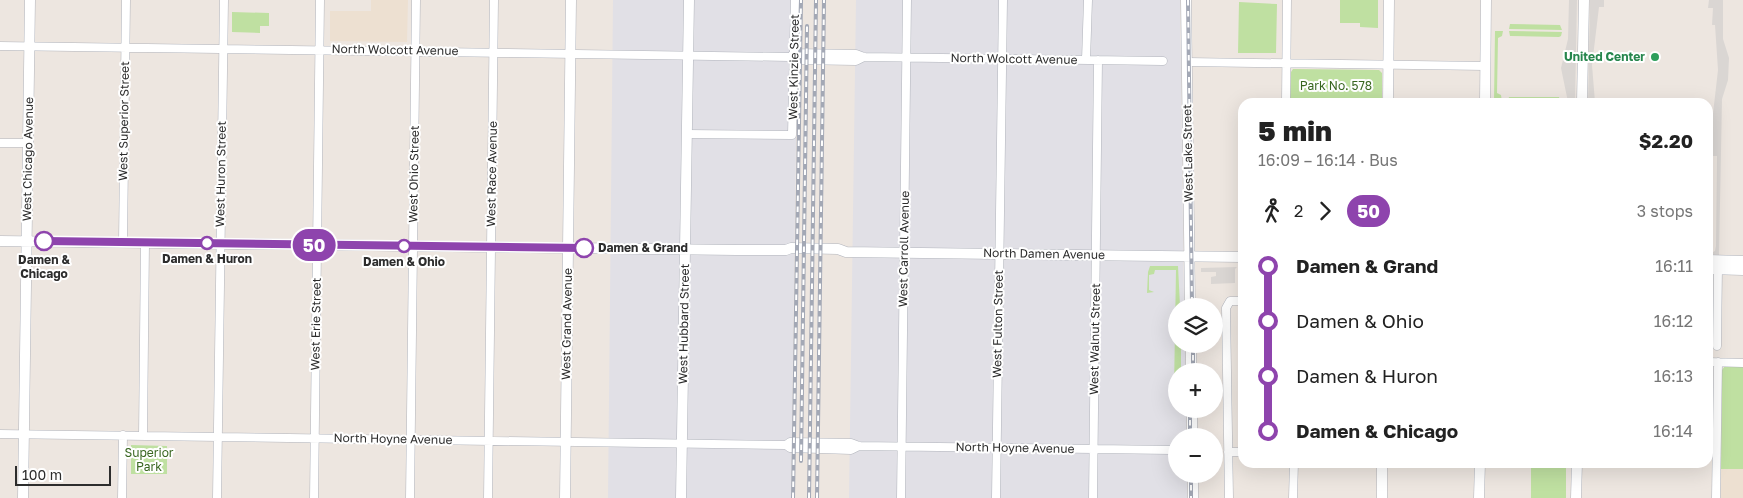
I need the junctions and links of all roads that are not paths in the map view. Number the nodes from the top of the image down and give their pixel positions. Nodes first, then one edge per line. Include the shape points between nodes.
1 (30, 0) edge
2 (126, 0) edge
3 (224, 0) edge
4 (320, 0) edge
5 (416, 0) edge
6 (494, 0) edge
7 (571, 0) edge
8 (689, 0) edge
9 (795, 0) edge
10 (907, 0) edge
11 (1003, 0) edge
12 (1088, 0) edge
13 (1186, 0) edge
14 (1287, 0) edge
15 (1389, 0) edge
16 (1486, 0) edge
17 (1584, 0) edge
18 (0, 46) edge
19 (29, 46) junction
20 (125, 47) junction
21 (223, 48) junction
22 (320, 50) junction
23 (416, 51) junction
24 (494, 52) junction
25 (570, 52) junction
26 (688, 55) junction
27 (793, 57) junction
28 (907, 58) junction
29 (1002, 59) junction
30 (1086, 60) junction
31 (1098, 60) junction
32 (1163, 60) dead end
33 (1187, 62) junction
34 (1287, 63) junction
35 (1388, 65) junction
36 (1485, 66) junction
37 (1286, 98) edge
38 (1388, 98) edge
39 (1485, 98) edge
40 (1582, 98) edge
41 (687, 134) junction
42 (0, 142) edge
43 (28, 143) junction
44 (0, 241) edge
45 (27, 241) junction
46 (122, 242) junction
47 (145, 242) junction
48 (220, 243) junction
49 (317, 245) junction
50 (413, 246) junction
51 (491, 246) junction
52 (568, 248) junction
53 (685, 249) junction
54 (904, 252) junction
55 (999, 254) junction
56 (1096, 255) junction
57 (1190, 256) junction
58 (1238, 257) edge
59 (1743, 261) edge
60 (1715, 266) edge
61 (1743, 270) edge
62 (1190, 298) edge
63 (1238, 302) edge
64 (1717, 346) dead end
65 (1713, 362) edge
66 (1718, 362) junction
67 (1743, 363) edge
68 (0, 434) edge
69 (24, 434) junction
70 (123, 435) junction
71 (143, 436) junction
72 (218, 437) junction
73 (314, 438) junction
74 (411, 439) junction
75 (489, 440) junction
76 (566, 441) junction
77 (682, 443) junction
78 (902, 446) junction
79 (997, 447) junction
80 (1094, 449) junction
81 (1168, 450) edge
82 (1228, 452) junction
83 (1238, 452) edge
84 (1713, 460) edge
85 (1717, 460) junction
86 (1294, 468) edge
87 (1382, 468) edge
88 (1480, 468) edge
89 (1577, 468) edge
90 (1193, 483) edge
91 (23, 498) edge
92 (122, 498) edge
93 (217, 498) edge
94 (314, 498) edge
95 (410, 498) edge
96 (488, 498) edge
97 (566, 498) edge
98 (682, 498) edge
99 (901, 498) edge
100 (996, 498) edge
101 (1093, 498) edge
102 (1193, 498) edge
103 (1229, 498) edge
104 (1293, 498) edge
105 (1382, 498) edge
106 (1479, 498) edge
107 (1576, 498) edge
108 (1716, 498) edge

1 - 19 main road, West Chicago Avenue
2 - 20 street, West Superior Street
3 - 21 street, West Huron Street
4 - 22 street, West Erie Street
5 - 23 street, West Ohio Street
6 - 24 street, West Race Avenue
7 - 25 main road, West Grand Avenue
8 - 26 main road, West Hubbard Street
9 - 27 street, West Kinzie Street
10 - 28 street, West Carroll Avenue
11 - 29 street, West Fulton Street
12 - 30 street
13 - 33 main road, West Lake Street
14 - 34 street
15 - 35 main road
16 - 36 main road
17 - 40 main road
18 - 19 street, North Wolcott Avenue
19 - 20 street, North Wolcott Avenue
19 - 43 main road, West Chicago Avenue
20 - 21 street, North Wolcott Avenue
20 - 46 street, West Superior Street
21 - 22 street, North Wolcott Avenue
21 - 48 street, West Huron Street
22 - 23 street, North Wolcott Avenue
22 - 49 street, West Erie Street
23 - 24 street, North Wolcott Avenue
23 - 50 street, West Ohio Street
24 - 25 street, North Wolcott Avenue
24 - 51 street, West Race Avenue
25 - 26 street, North Wolcott Avenue
25 - 52 main road, West Grand Avenue
26 - 27 street, North Wolcott Avenue
26 - 41 main road, West Hubbard Street
27 - 28 street, North Wolcott Avenue via 856,54 864,58
27 - 41 street, West Kinzie Street via 792,135
28 - 29 street, North Wolcott Avenue
28 - 54 street, West Carroll Avenue
29 - 30 street, North Wolcott Avenue
29 - 55 street, West Fulton Street
30 - 31 street, North Wolcott Avenue
31 - 32 street, North Wolcott Avenue
31 - 56 street, West Walnut Street
33 - 34 street
33 - 57 main road, West Lake Street
34 - 35 street
34 - 37 street
35 - 36 street
35 - 38 main road
36 - 39 main road
41 - 53 main road, West Hubbard Street
42 - 43 street
43 - 45 main road, West Chicago Avenue
44 - 45 main road, North Damen Avenue
45 - 46 main road, North Damen Avenue
45 - 69 main road, West Chicago Avenue
46 - 47 main road, North Damen Avenue
47 - 48 main road, North Damen Avenue
47 - 71 street
48 - 49 main road, North Damen Avenue
48 - 72 street, West Huron Street
49 - 50 main road, North Damen Avenue
49 - 73 street, West Erie Street
50 - 51 main road, North Damen Avenue
50 - 74 street, West Ohio Street
51 - 52 main road, North Damen Avenue
51 - 75 street, West Race Avenue
52 - 53 main road, North Damen Avenue
52 - 76 main road, West Grand Avenue
53 - 54 main road, North Damen Avenue
53 - 77 main road, West Hubbard Street
54 - 55 main road, North Damen Avenue
54 - 78 street, West Carroll Avenue
55 - 56 main road, North Damen Avenue
55 - 79 street, West Fulton Street
56 - 57 main road, North Damen Avenue
56 - 80 street, West Walnut Street
57 - 58 main road, North Damen Avenue
57 - 62 main road, West Lake Street
59 - 60 main road
60 - 61 main road
60 - 64 street
63 - 82 street via 1227,303
65 - 66 street
66 - 67 street
66 - 85 street
68 - 69 street, North Hoyne Avenue
69 - 70 street, North Hoyne Avenue
69 - 91 main road, West Chicago Avenue
70 - 71 street, North Hoyne Avenue
70 - 92 street
71 - 72 street, North Hoyne Avenue
72 - 73 street, North Hoyne Avenue
72 - 93 street, West Huron Street
73 - 74 street, North Hoyne Avenue
73 - 94 street, West Erie Street
74 - 75 street, North Hoyne Avenue
74 - 95 street, West Ohio Street
75 - 76 street, North Hoyne Avenue
75 - 96 street, West Race Avenue
76 - 77 street, North Hoyne Avenue
76 - 97 main road, West Grand Avenue
77 - 78 street, North Hoyne Avenue via 851,450 859,446
77 - 98 main road, West Hubbard Street
78 - 79 street, North Hoyne Avenue
78 - 99 street, West Carroll Avenue
79 - 80 street, North Hoyne Avenue
79 - 100 street, West Fulton Street
80 - 81 street, North Hoyne Avenue
80 - 101 street, West Walnut Street
82 - 83 street
82 - 103 street
84 - 85 street
85 - 108 street
86 - 104 street
87 - 105 main road
88 - 106 main road
89 - 107 main road
90 - 102 main road

